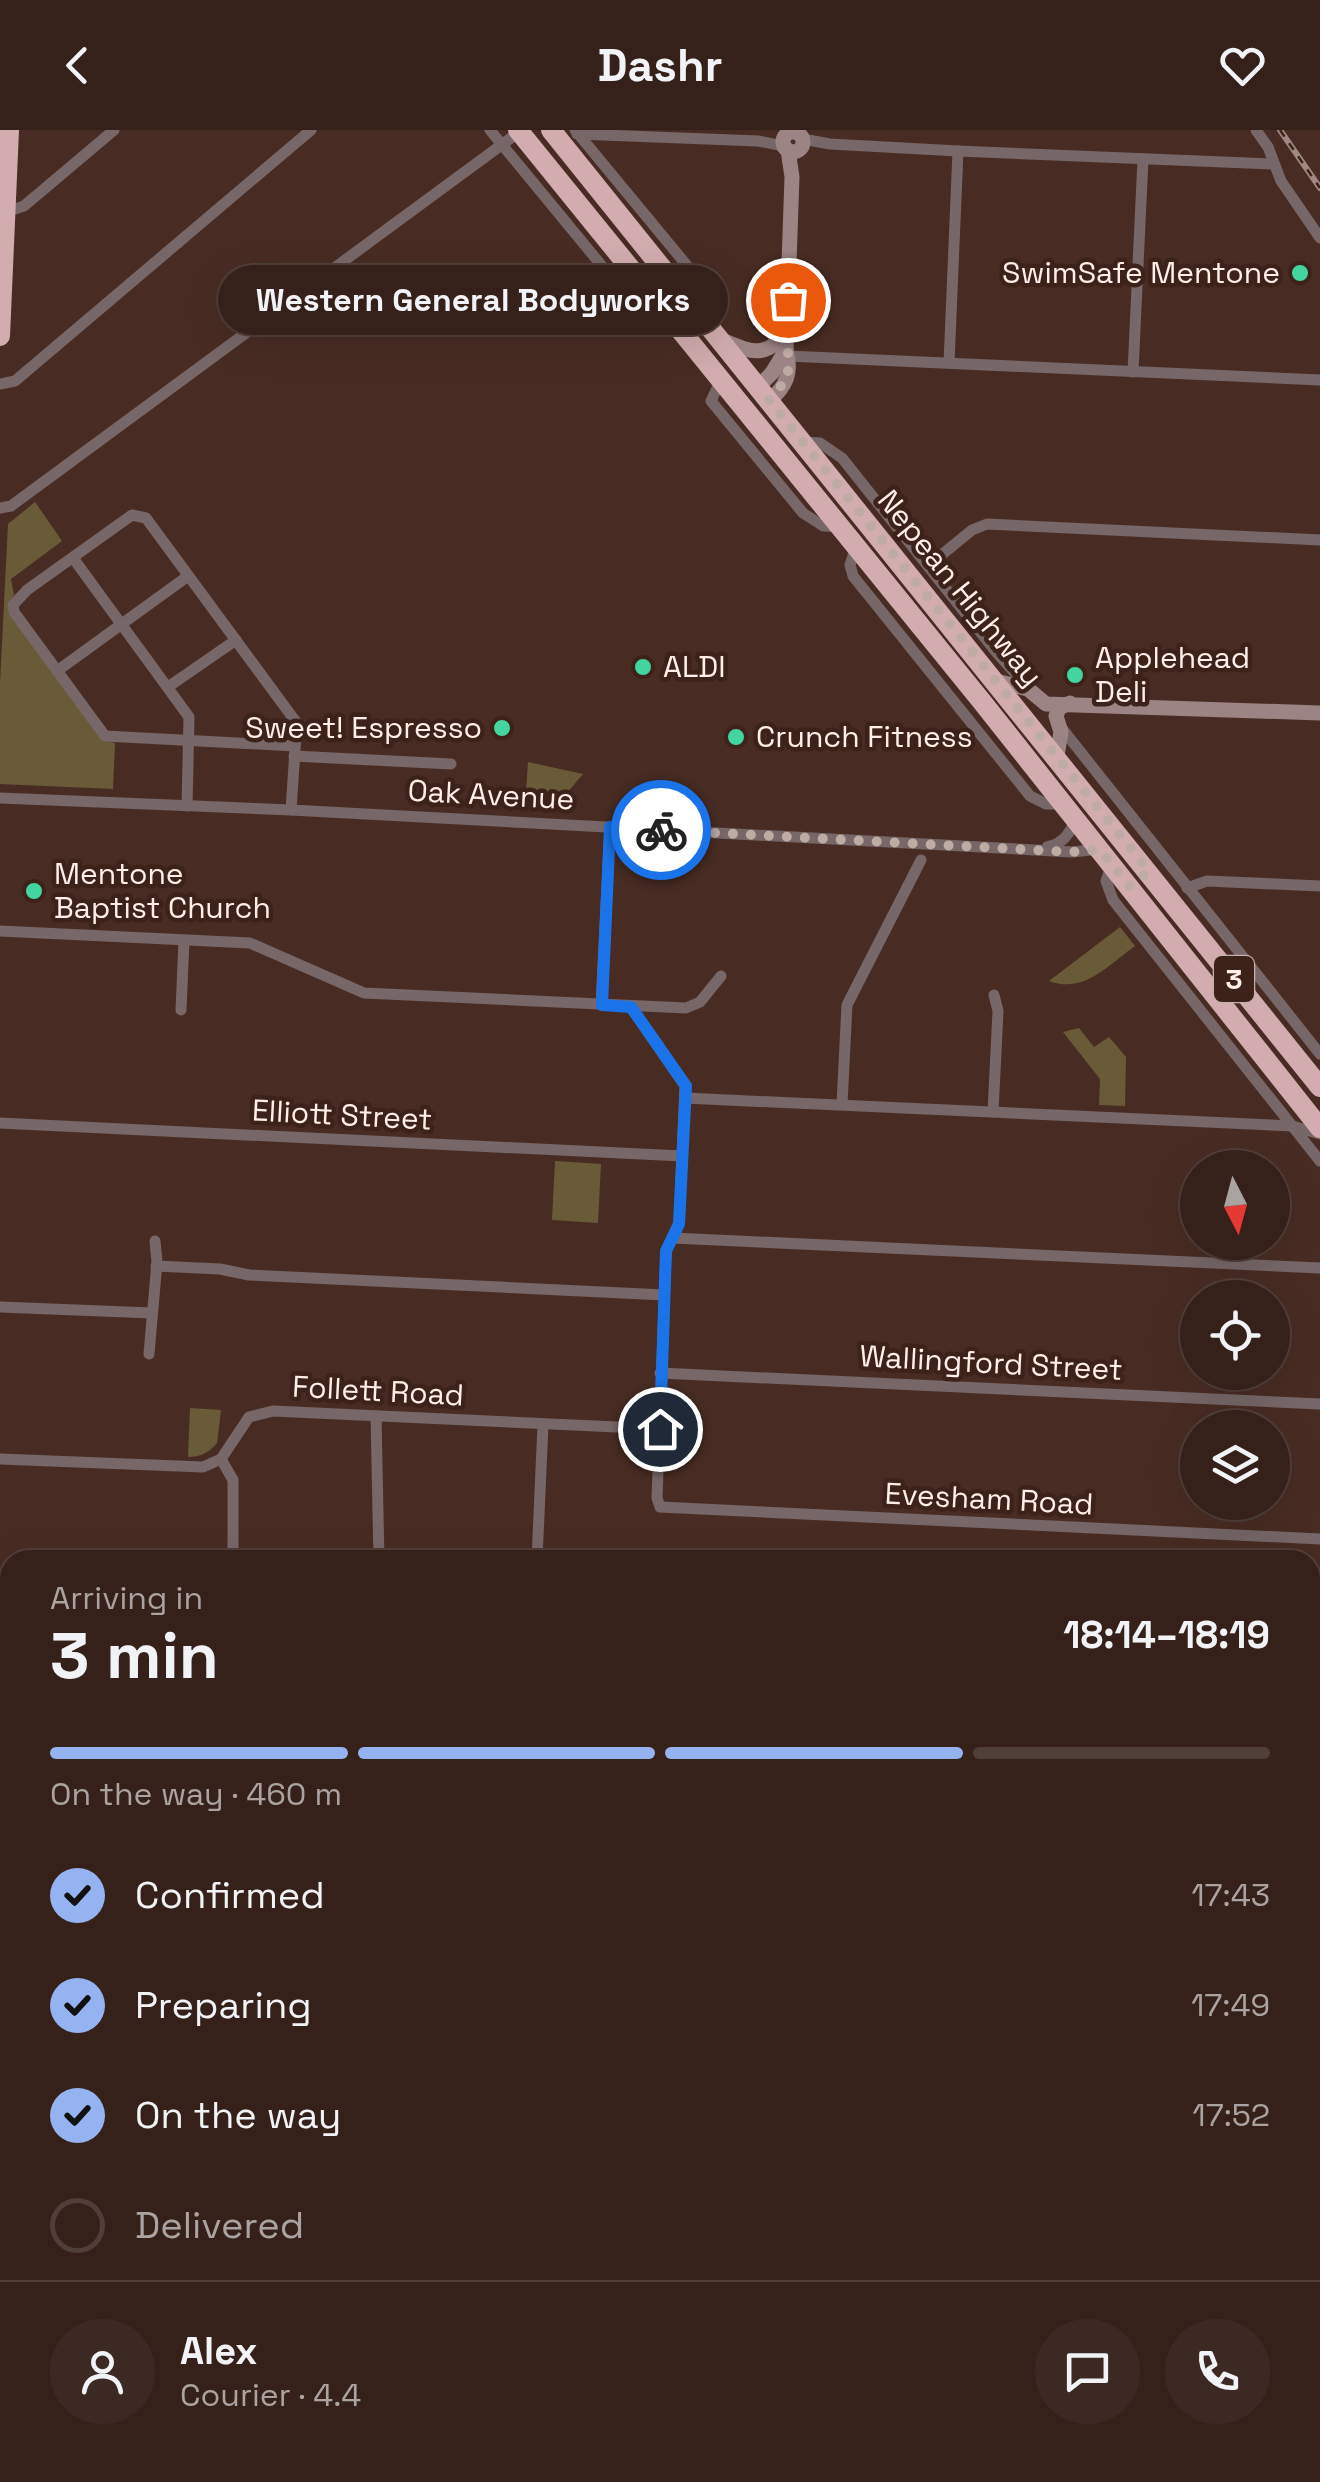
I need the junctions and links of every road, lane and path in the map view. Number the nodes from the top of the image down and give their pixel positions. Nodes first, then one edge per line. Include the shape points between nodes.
1 (10, 130) edge
2 (114, 130) edge
3 (311, 130) edge
4 (490, 130) edge
5 (550, 130) edge
6 (1256, 130) edge
7 (576, 132) edge
8 (513, 136) edge
9 (793, 140) edge
10 (958, 151) junction
11 (1143, 159) junction
12 (1274, 164) junction
13 (4, 198) edge
14 (1320, 238) edge
15 (691, 302) junction
16 (667, 316) junction
17 (787, 331) junction
18 (0, 336) edge
19 (722, 340) junction
20 (787, 353) junction
21 (948, 363) junction
22 (1133, 372) junction
23 (1320, 380) edge
24 (720, 382) junction
25 (0, 384) edge
26 (763, 394) junction
27 (746, 413) junction
28 (803, 442) junction
29 (0, 508) edge
30 (841, 528) junction
31 (1320, 540) edge
32 (856, 547) junction
33 (73, 558) junction
34 (899, 562) junction
35 (928, 566) junction
36 (188, 576) junction
37 (880, 577) junction
38 (121, 623) junction
39 (236, 640) junction
40 (57, 672) junction
41 (996, 681) junction
42 (939, 684) junction
43 (168, 687) junction
44 (974, 692) junction
45 (1037, 698) junction
46 (1070, 702) junction
47 (1320, 713) edge
48 (1058, 724) junction
49 (190, 742) junction
50 (294, 752) junction
51 (1056, 756) junction
52 (451, 764) dead end
53 (0, 798) edge
54 (187, 806) junction
55 (291, 810) junction
56 (1070, 812) junction
57 (610, 827) junction
58 (1038, 848) junction
59 (921, 860) dead end
60 (1106, 863) junction
61 (1149, 871) junction
62 (1130, 886) junction
63 (1320, 886) edge
64 (1187, 888) junction
65 (0, 931) edge
66 (184, 940) junction
67 (721, 976) dead end
68 (994, 994) dead end
69 (602, 1005) junction
70 (631, 1007) junction
71 (182, 1010) dead end
72 (1320, 1032) edge
73 (1304, 1035) junction
74 (1320, 1054) edge
75 (1320, 1087) edge
76 (685, 1098) junction
77 (842, 1104) junction
78 (993, 1112) junction
79 (0, 1123) edge
80 (1292, 1126) junction
81 (1320, 1131) edge
82 (682, 1156) junction
83 (1320, 1161) edge
84 (672, 1238) junction
85 (155, 1241) dead end
86 (156, 1266) junction
87 (1320, 1268) edge
88 (664, 1295) junction
89 (0, 1307) edge
90 (152, 1313) junction
91 (149, 1354) dead end
92 (660, 1373) junction
93 (1320, 1404) edge
94 (376, 1416) junction
95 (543, 1424) junction
96 (660, 1429) junction
97 (0, 1459) edge
98 (221, 1460) junction
99 (1320, 1540) edge
100 (233, 1550) edge
101 (379, 1550) edge
102 (537, 1550) edge

1 - 13 highway
2 - 13 street via 24,206
3 - 25 street via 15,381
4 - 8 street
5 - 15 highway, Nepean Highway / 3
6 - 12 street
7 - 9 street
7 - 15 street via 694,274
8 - 16 highway, Nepean Highway / 3
8 - 29 street
9 - 10 street
9 - 17 street
10 - 11 street
10 - 21 street
11 - 12 street
11 - 22 street
12 - 14 street
13 - 18 highway
15 - 16 highway
15 - 19 highway, Nepean Highway / 3
16 - 24 highway, Nepean Highway / 3
17 - 19 street via 775,346 758,352
17 - 20 street
19 - 26 highway, Nepean Highway / 3
20 - 21 street
20 - 26 street
21 - 22 street
22 - 23 street
24 - 27 highway, Nepean Highway / 3
24 - 30 street via 710,401 791,499 816,523
26 - 27 highway
26 - 28 highway, Nepean Highway / 3
27 - 30 highway, Nepean Highway / 3
28 - 34 highway, Nepean Highway / 3
28 - 35 street via 837,453
30 - 32 highway, Nepean Highway / 3
31 - 35 street via 987,524
32 - 37 highway, Nepean Highway / 3
32 - 42 street via 852,576
33 - 36 street via 140,515
33 - 38 street
33 - 40 street via 15,600 14,612
34 - 37 highway
34 - 41 highway, Nepean Highway / 3
35 - 45 street
36 - 38 street
36 - 39 street
37 - 44 highway, Nepean Highway / 3
38 - 40 street
38 - 43 street
39 - 43 street
39 - 50 street via 296,722
40 - 49 street via 105,736
41 - 45 street
41 - 51 highway, Nepean Highway / 3
42 - 44 street
42 - 56 street via 1030,796
43 - 49 street via 189,717
44 - 56 highway, Nepean Highway / 3
45 - 46 street
45 - 48 street
46 - 47 street
46 - 48 street via 1057,711
48 - 51 street
48 - 64 street
49 - 50 street
49 - 54 street
50 - 52 street
50 - 55 street
51 - 61 highway, Nepean Highway / 3
53 - 54 street, Oak Avenue
54 - 55 street, Oak Avenue
55 - 57 street, Oak Avenue
56 - 58 street via 1057,845
56 - 60 highway, Nepean Highway / 3
57 - 58 street, Oak Avenue
57 - 69 street
58 - 60 street, Oak Avenue
59 - 77 street via 846,1005
60 - 62 highway, Nepean Highway / 3
60 - 80 street via 1109,891 1120,909
61 - 62 highway
61 - 75 highway, Nepean Highway / 3
62 - 81 highway, Nepean Highway / 3
63 - 64 street via 1207,881
64 - 73 street
65 - 66 street
66 - 69 street via 250,944 364,993
66 - 71 street
67 - 70 street via 692,1007
68 - 78 street
69 - 70 street
70 - 76 street via 684,1080
72 - 73 street
73 - 74 street
76 - 77 street
76 - 82 street
77 - 78 street
78 - 80 street
79 - 82 street, Elliott Street
80 - 81 street
80 - 83 street
82 - 84 street via 679,1224
84 - 87 street
84 - 88 street
85 - 86 street
86 - 88 street
86 - 90 street
88 - 92 street
89 - 90 street
90 - 91 street
92 - 93 street, Wallingford Street
92 - 96 street
94 - 95 street, Follett Road
94 - 98 street, Follett Road via 259,1413 245,1420
94 - 101 street
95 - 96 street, Follett Road
95 - 102 street
96 - 99 street, Evesham Road via 658,1502 665,1508
97 - 98 street via 193,1468
98 - 100 street via 233,1480

